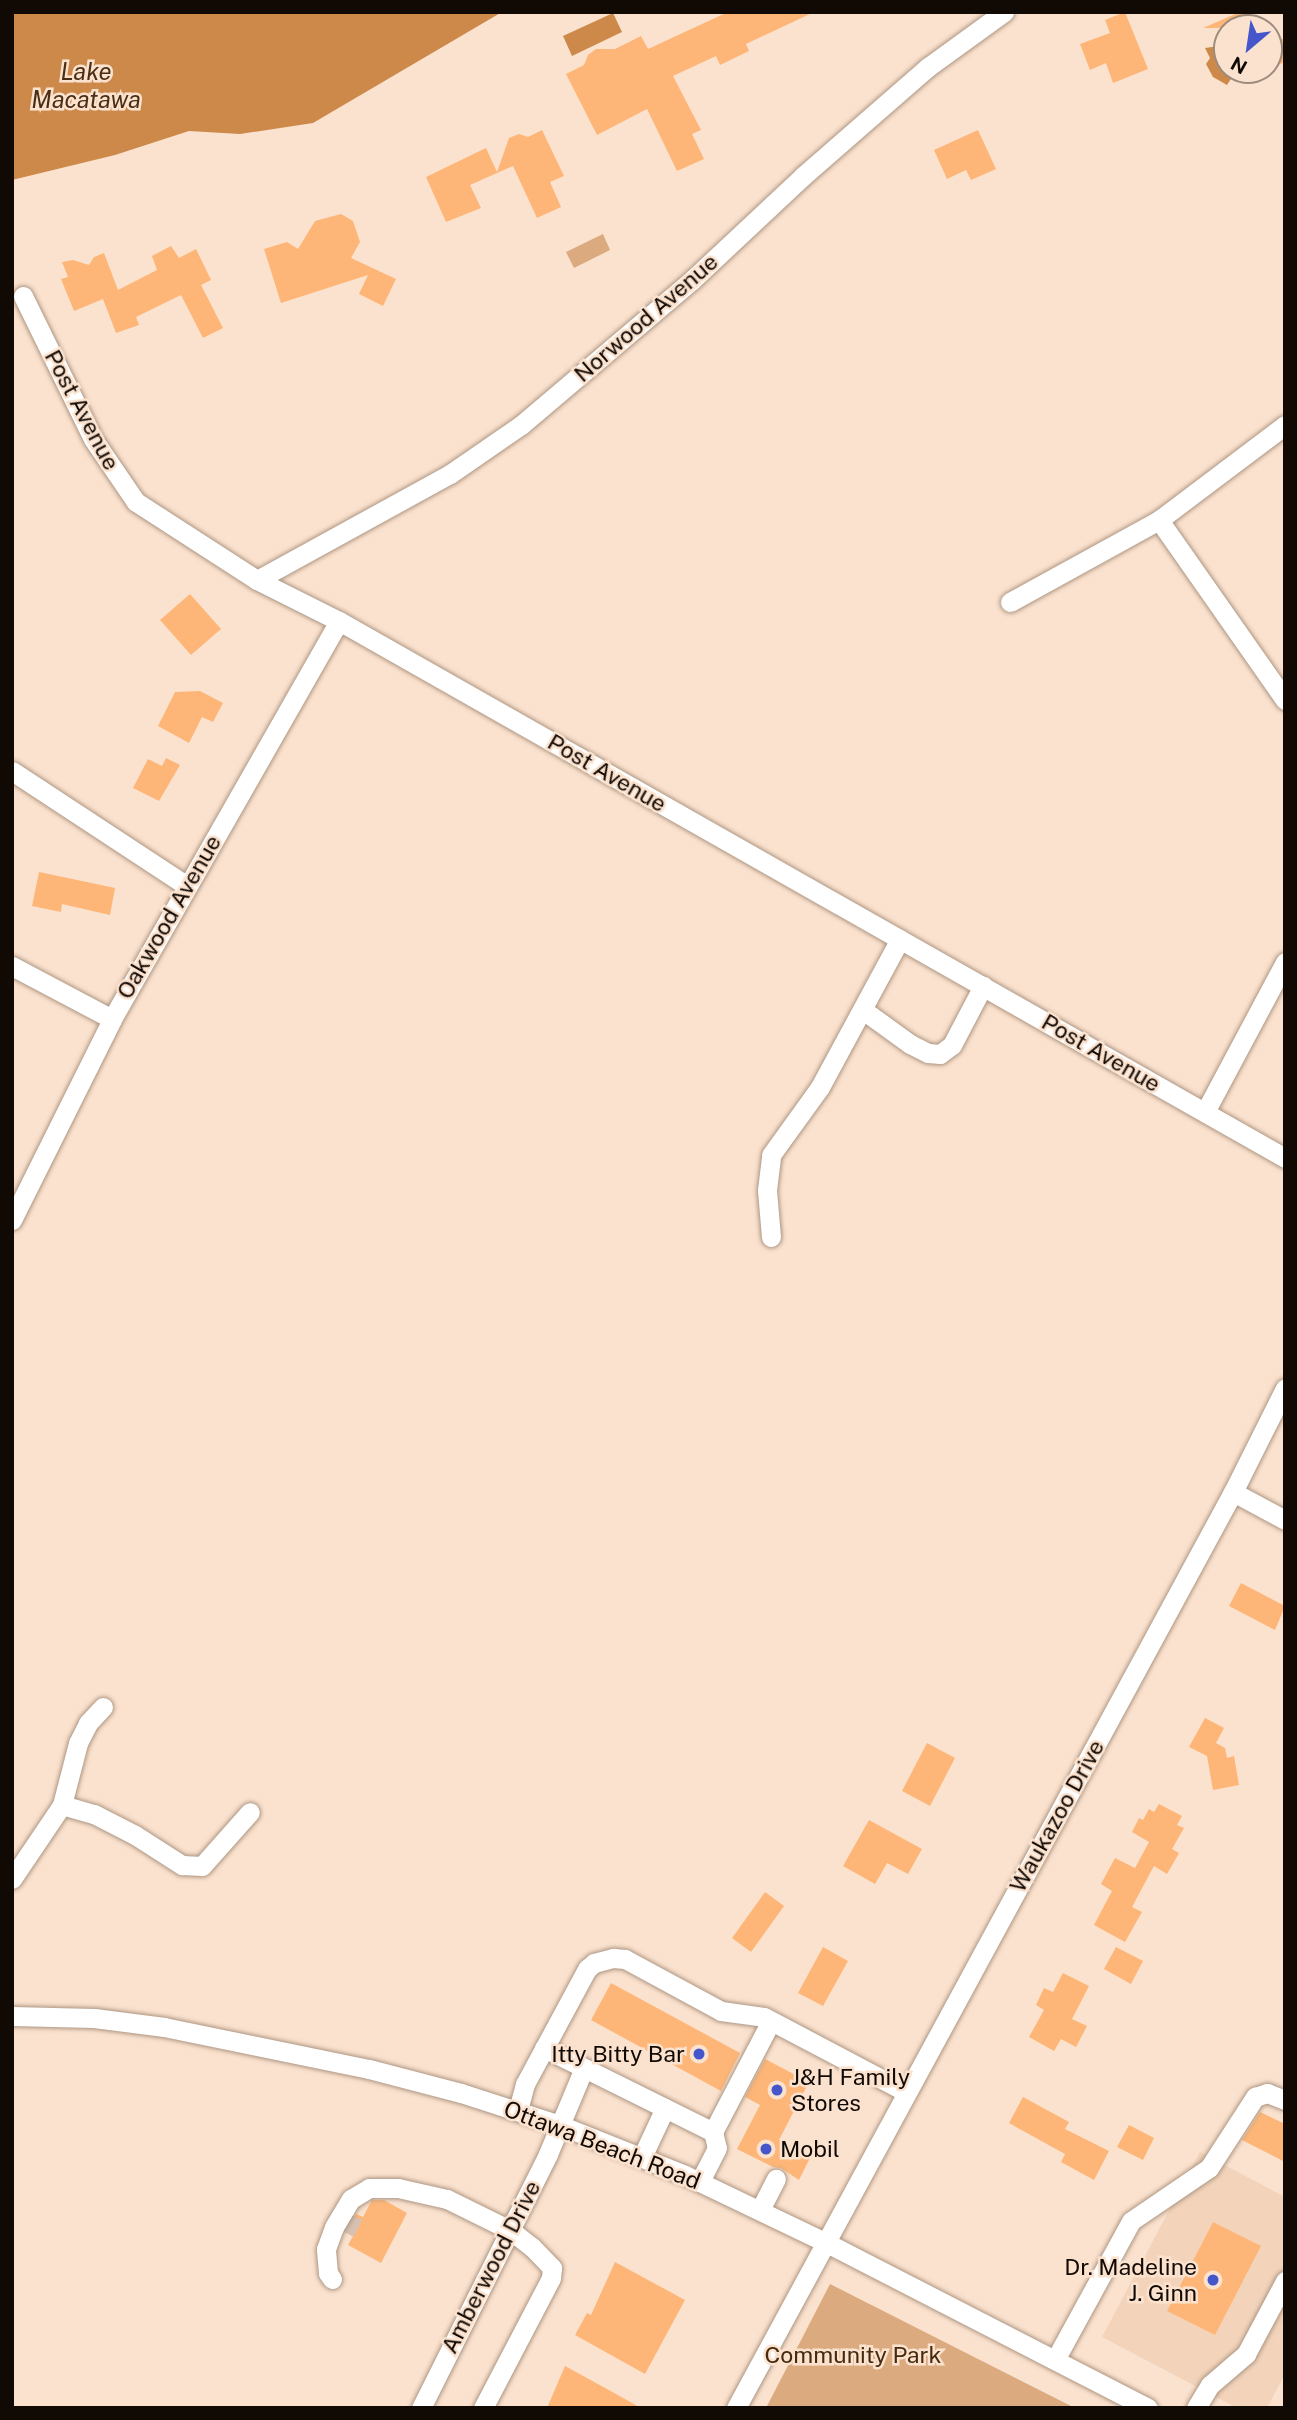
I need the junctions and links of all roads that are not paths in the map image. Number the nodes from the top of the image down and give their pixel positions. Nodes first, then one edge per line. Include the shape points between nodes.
1 (1004, 12) edge
2 (23, 296) dead end
3 (1285, 425) edge
4 (1159, 520) junction
5 (257, 580) junction
6 (1010, 602) dead end
7 (339, 621) junction
8 (1285, 700) edge
9 (12, 771) edge
10 (187, 886) junction
11 (900, 939) junction
12 (1285, 961) edge
13 (12, 966) edge
14 (983, 986) junction
15 (863, 1010) junction
16 (111, 1019) junction
17 (1205, 1112) junction
18 (1285, 1158) edge
19 (12, 1220) edge
20 (771, 1237) dead end
21 (1285, 1388) edge
22 (1233, 1492) junction
23 (1285, 1520) edge
24 (103, 1707) dead end
25 (62, 1805) junction
26 (250, 1812) dead end
27 (12, 1879) edge
28 (12, 2016) edge
29 (771, 2021) junction
30 (544, 2048) junction
31 (584, 2068) junction
32 (906, 2092) junction
33 (1285, 2100) edge
34 (665, 2108) junction
35 (518, 2110) junction
36 (560, 2124) junction
37 (713, 2132) junction
38 (642, 2157) junction
39 (776, 2179) dead end
40 (700, 2182) junction
41 (369, 2188) junction
42 (760, 2210) junction
43 (355, 2213) tunnel mouth
44 (510, 2230) junction
45 (345, 2232) tunnel mouth
46 (825, 2242) junction
47 (1285, 2281) edge
48 (1055, 2360) junction
49 (421, 2408) edge
50 (482, 2408) edge
51 (736, 2408) edge
52 (1148, 2408) edge
53 (1196, 2408) edge

1 - 5 street, Norwood Avenue via 928,67 692,280 522,425 450,474
2 - 5 street, Post Avenue via 93,439 136,502
3 - 4 street
4 - 6 street
4 - 8 street
5 - 7 street, Post Avenue
7 - 10 street, Oakwood Avenue
7 - 11 street, Post Avenue
9 - 10 street
10 - 16 street, Oakwood Avenue
11 - 14 street, Post Avenue
11 - 15 street
12 - 17 street
13 - 16 street
14 - 15 street via 952,1045 940,1054 910,1044
14 - 17 street, Post Avenue
15 - 20 street via 820,1087 771,1156 767,1190
16 - 19 street, Oakwood Avenue
17 - 18 street, Post Avenue
21 - 22 street, Waukazoo Drive
22 - 23 street
22 - 32 street, Waukazoo Drive
24 - 25 street via 78,1743
25 - 26 street via 135,1835 182,1865 202,1866
25 - 27 street
28 - 35 street, Ottawa Beach Road via 164,2026 369,2069
29 - 30 street via 721,2011 625,1959 614,1958 587,1969
29 - 32 street
29 - 37 street
30 - 31 street
30 - 35 street
31 - 34 street
31 - 36 street, Amberwood Drive
32 - 46 street, Waukazoo Drive
33 - 48 street via 1267,2093 1255,2097 1209,2168 1131,2221
34 - 37 street
34 - 38 street
35 - 36 street, Ottawa Beach Road
36 - 38 street, Ottawa Beach Road
36 - 44 street, Amberwood Drive
37 - 40 street via 717,2148
38 - 40 street, Ottawa Beach Road
39 - 42 street
40 - 42 street, Ottawa Beach Road
41 - 43 street
41 - 44 street via 398,2188 459,2205
41 - 45 street via 352,2199 334,2227 326,2249 329,2273
42 - 46 street, Ottawa Beach Road
44 - 49 street, Amberwood Drive
44 - 50 street via 552,2268 551,2278
46 - 48 street, Ottawa Beach Road
46 - 51 street, Waukazoo Drive
47 - 53 street via 1246,2354 1210,2385
48 - 52 street, Ottawa Beach Road

